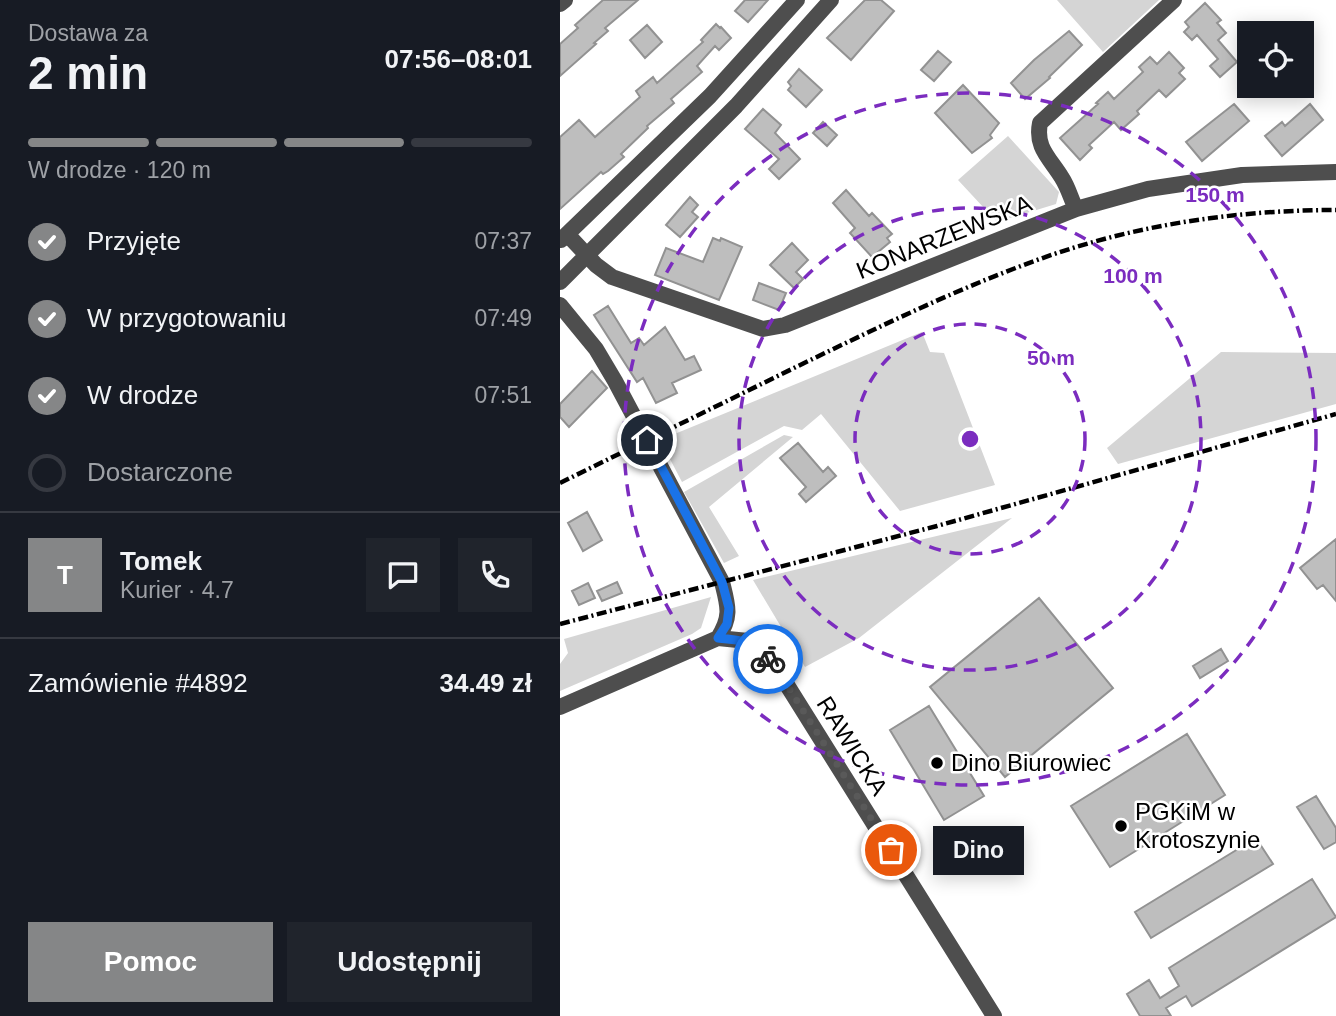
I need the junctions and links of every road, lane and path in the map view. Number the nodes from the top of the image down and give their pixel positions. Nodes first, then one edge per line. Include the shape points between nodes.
1 (565, 0) edge
2 (797, 0) edge
3 (831, 0) edge
4 (1174, 0) edge
5 (560, 4) edge
6 (717, 89) junction
7 (736, 106) junction
8 (1336, 172) edge
9 (1076, 209) junction
10 (564, 238) edge
11 (586, 255) junction
12 (560, 282) edge
13 (560, 305) edge
14 (718, 638) junction
15 (560, 708) edge
16 (994, 1016) edge

1 - 5 street
2 - 6 street
3 - 7 street
4 - 9 street via 1040,123 1037,136 1042,151 1063,179
6 - 7 street
6 - 10 street
7 - 11 street
8 - 9 street, KONARZEWSKA via 1242,176 1149,189
9 - 11 street, KONARZEWSKA via 785,325 763,329 614,278
10 - 11 street, KONARZEWSKA
11 - 12 street
13 - 14 street via 615,381 722,582 729,608 727,624
14 - 15 street
14 - 16 street, RAWICKA via 748,641 761,650 787,685

